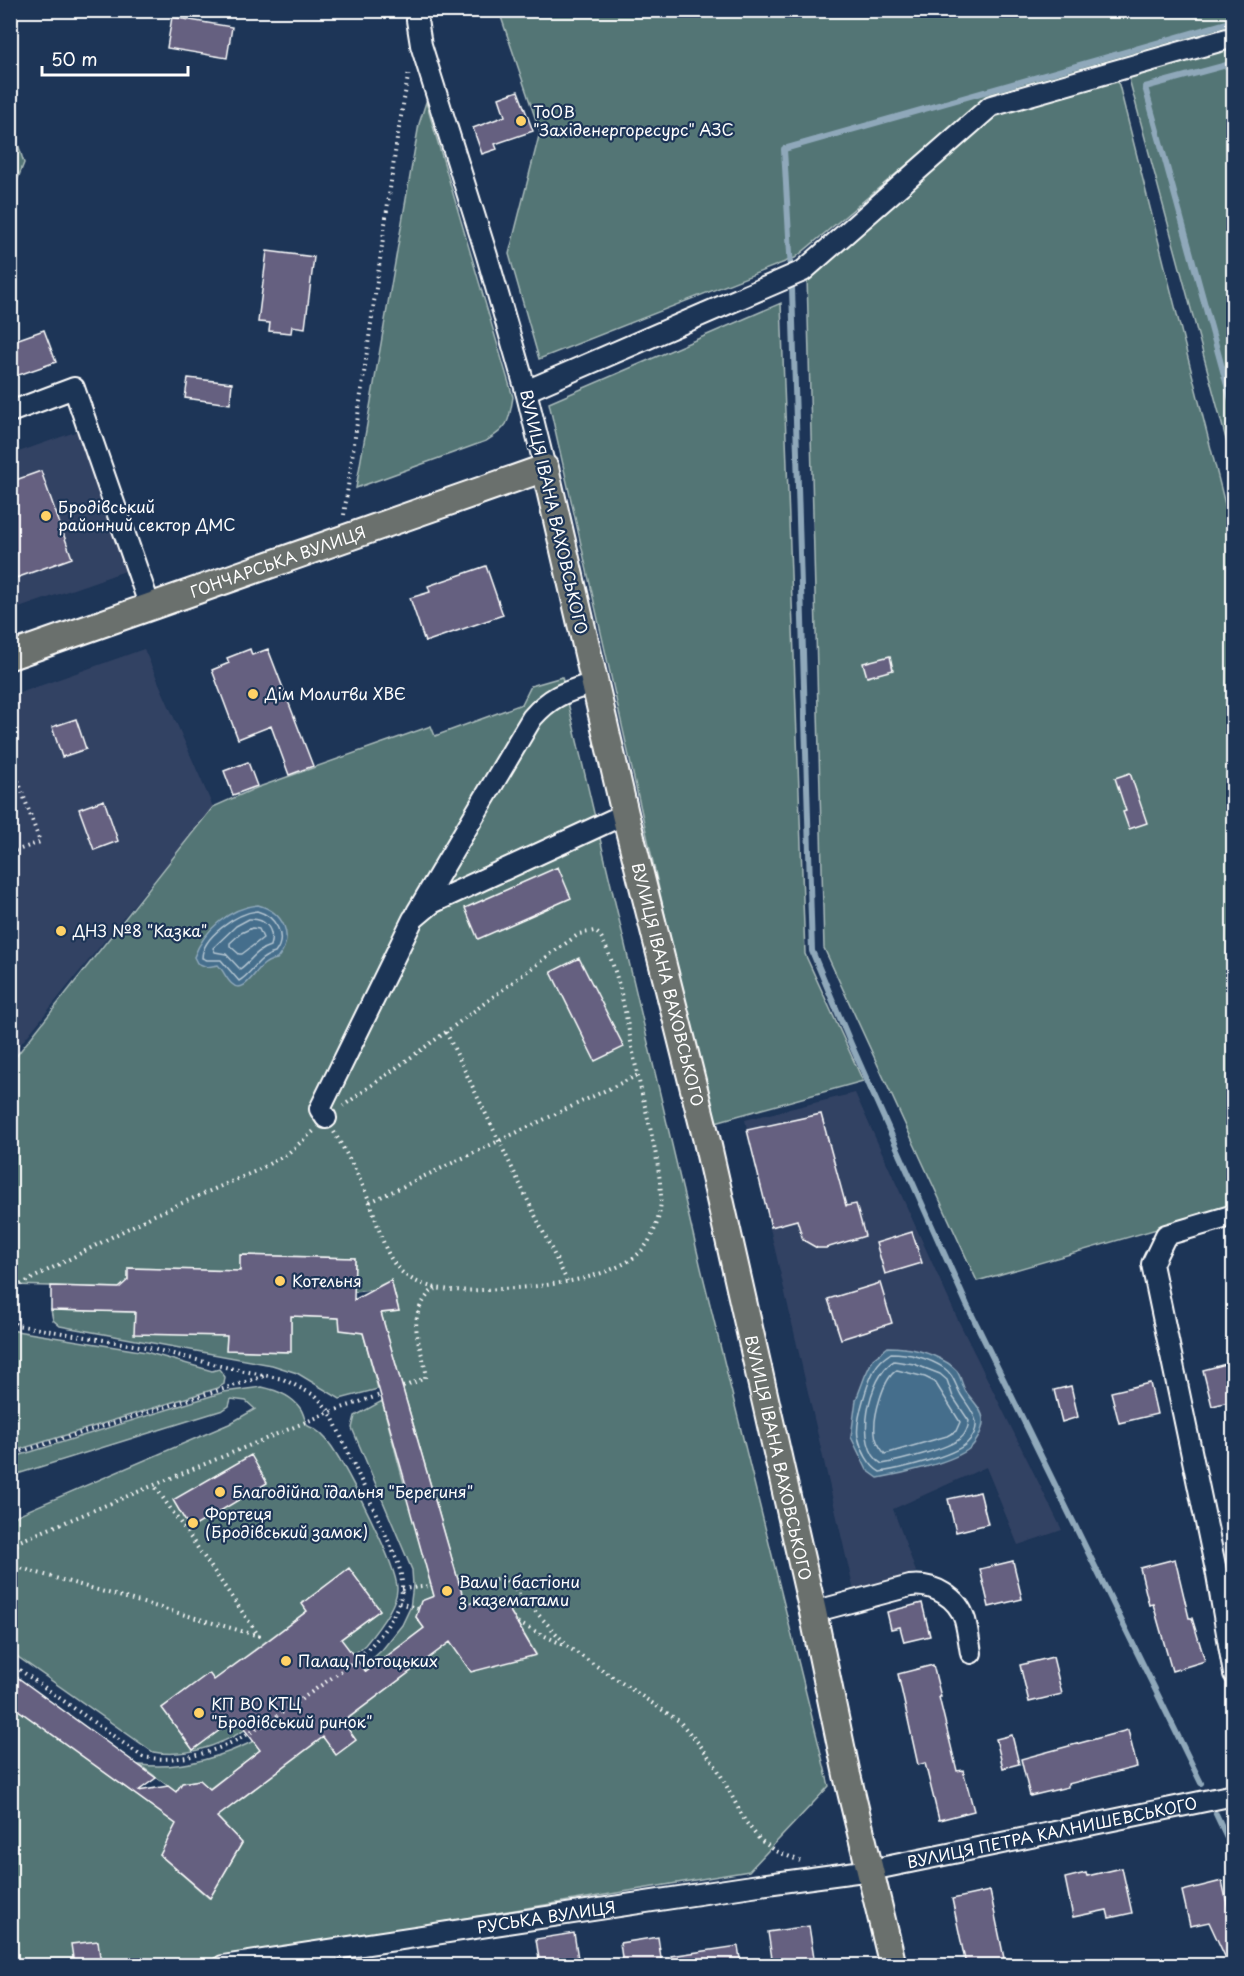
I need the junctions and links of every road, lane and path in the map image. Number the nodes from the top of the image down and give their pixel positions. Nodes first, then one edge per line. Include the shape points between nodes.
1 (419, 10) edge
2 (1233, 37) edge
3 (409, 68) dead end
4 (526, 391) junction
5 (10, 412) edge
6 (545, 468) junction
7 (341, 539) junction
8 (150, 607) junction
9 (10, 656) edge
10 (594, 683) junction
11 (10, 758) edge
12 (12, 768) edge
13 (626, 814) junction
14 (15, 851) dead end
15 (413, 919) junction
16 (446, 1032) junction
17 (638, 1075) junction
18 (326, 1118) junction
19 (499, 1141) junction
20 (370, 1202) junction
21 (1233, 1215) edge
22 (567, 1281) junction
23 (438, 1288) junction
24 (10, 1290) edge
25 (10, 1319) edge
26 (268, 1375) junction
27 (403, 1387) dead end
28 (380, 1395) dead end
29 (330, 1412) junction
30 (10, 1455) edge
31 (154, 1485) junction
32 (10, 1545) edge
33 (10, 1564) edge
34 (1225, 1573) edge
35 (459, 1582) dead end
36 (431, 1586) dead end
37 (402, 1589) junction
38 (399, 1603) junction
39 (419, 1609) dead end
40 (813, 1612) junction
41 (518, 1623) dead end
42 (568, 1647) junction
43 (971, 1653) dead end
44 (10, 1663) edge
45 (1233, 1674) edge
46 (1233, 1795) edge
47 (871, 1870) junction
48 (826, 1876) junction
49 (223, 1965) edge
50 (893, 1965) edge

1 - 4 street, ВУЛИЦЯ ІВАНА ВАХОВСЬКОГО via 417,20 424,56
2 - 4 street via 991,106 803,271
3 - 7 path
4 - 6 street, ВУЛИЦЯ ІВАНА ВАХОВСЬКОГО
5 - 8 street via 75,388
6 - 7 main road, ГОНЧАРСЬКА ВУЛИЦЯ
6 - 10 main road, ВУЛИЦЯ ІВАНА ВАХОВСЬКОГО
7 - 8 main road, ГОНЧАРСЬКА ВУЛИЦЯ
8 - 9 main road, ГОНЧАРСЬКА ВУЛИЦЯ
10 - 13 main road, ВУЛИЦЯ ІВАНА ВАХОВСЬКОГО
10 - 15 street via 546,703 532,718
11 - 12 path
12 - 14 path via 40,842
13 - 15 street via 432,903
13 - 40 main road, ВУЛИЦЯ ІВАНА ВАХОВСЬКОГО via 706,1137
15 - 18 street via 320,1109
16 - 17 path via 545,957 579,934 594,931 603,941 615,975
16 - 18 path
16 - 19 path
17 - 19 path
17 - 22 path via 660,1188 659,1215 650,1239 632,1260
18 - 20 path
18 - 24 path via 287,1154 256,1172 152,1216
19 - 20 path
19 - 22 path
20 - 23 path via 396,1266 409,1278
21 - 34 street via 1166,1235 1152,1264
22 - 23 path via 542,1287
23 - 27 path via 423,1301 415,1322 425,1378
25 - 26 path via 16,1325 145,1347
26 - 29 path via 309,1392
26 - 30 path
28 - 29 path
29 - 31 path
29 - 37 path via 397,1560
31 - 32 path
31 - 33 path via 260,1636
34 - 45 street
35 - 42 path via 505,1579
36 - 37 path
37 - 38 path
38 - 39 path
38 - 44 path via 363,1656 256,1731 181,1758 143,1757
40 - 43 street via 910,1587 930,1587 960,1609
40 - 47 main road, ВУЛИЦЯ ІВАНА ВАХОВСЬКОГО
41 - 42 path
42 - 48 path via 679,1721 717,1768 745,1821 760,1840
46 - 47 street, ВУЛИЦЯ ПЕТРА КАЛНИШЕВСЬКОГО
47 - 48 street, РУСЬКА ВУЛИЦЯ
47 - 50 main road, ВУЛИЦЯ ІВАНА ВАХОВСЬКОГО
48 - 49 street, РУСЬКА ВУЛИЦЯ

